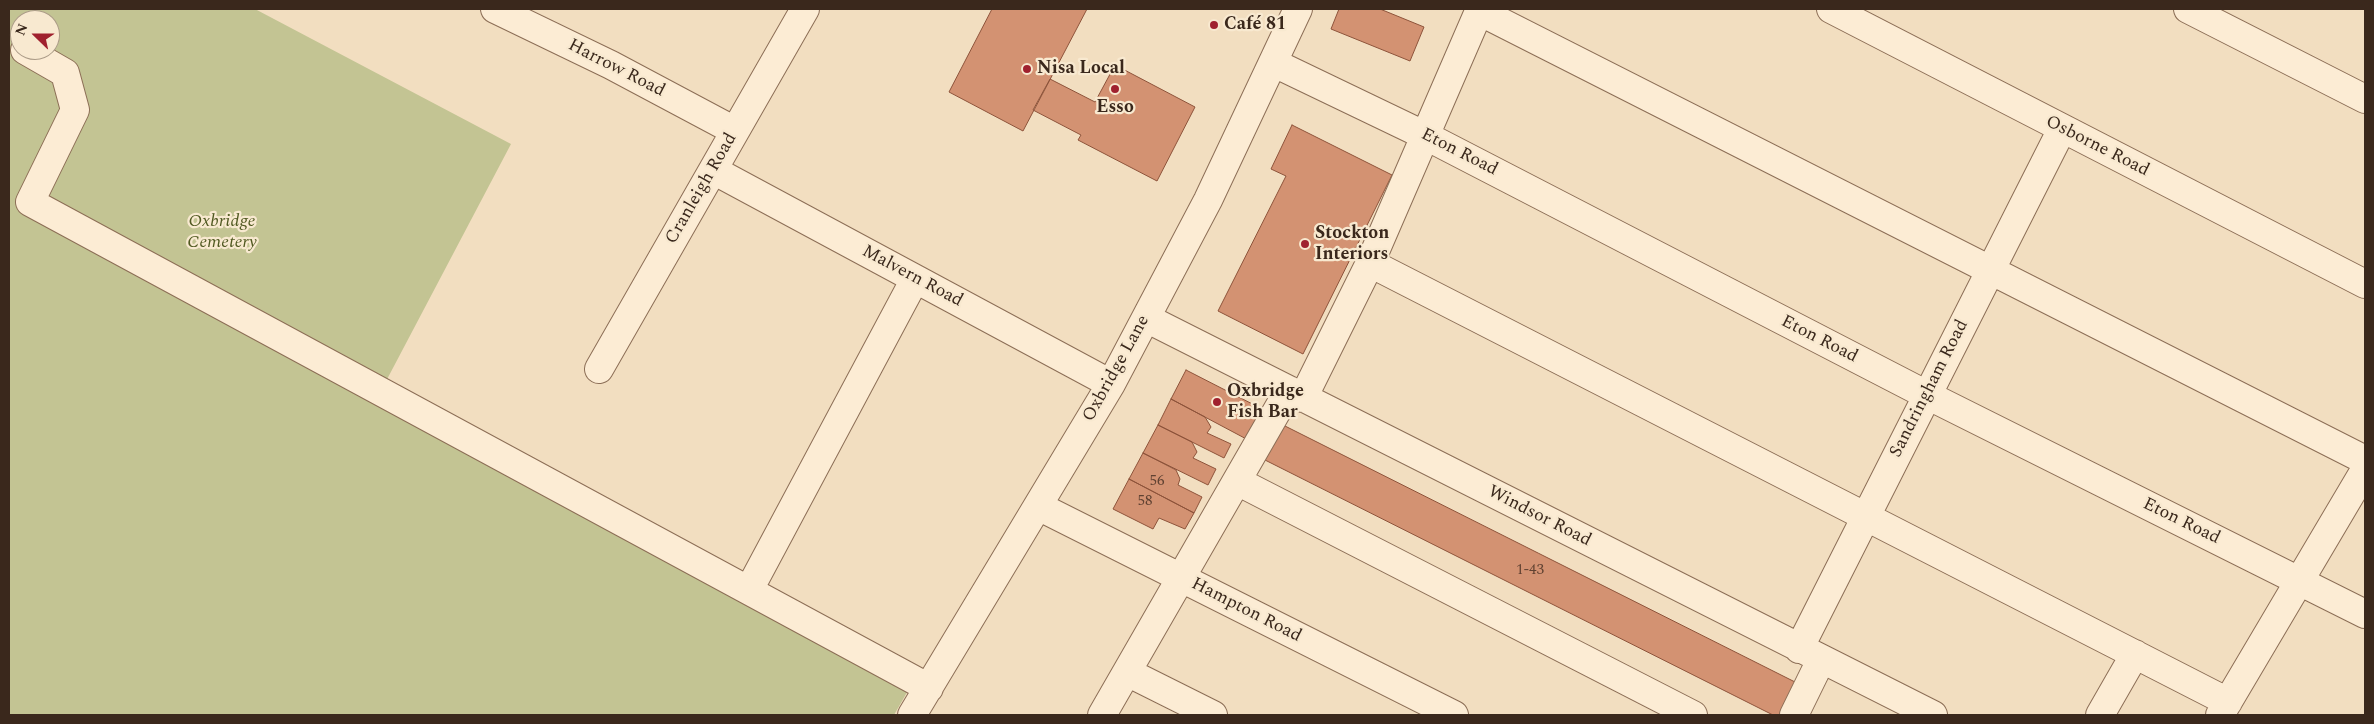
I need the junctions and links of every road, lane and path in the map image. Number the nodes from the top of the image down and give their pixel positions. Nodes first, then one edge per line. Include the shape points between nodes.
1 (495, 9) edge
2 (805, 9) edge
3 (1298, 9) edge
4 (1831, 9) edge
5 (2188, 9) edge
6 (1479, 10) edge
7 (42, 60) edge
8 (1274, 62) junction
9 (2365, 99) edge
10 (2062, 129) junction
11 (735, 132) junction
12 (1426, 136) junction
13 (713, 170) junction
14 (1370, 264) junction
15 (1991, 269) junction
16 (915, 279) junction
17 (2365, 284) edge
18 (1146, 318) junction
19 (599, 369) dead end
20 (1111, 384) junction
21 (1296, 394) junction
22 (1927, 396) junction
23 (2365, 460) edge
24 (2365, 470) edge
25 (1237, 480) junction
26 (1038, 506) junction
27 (1865, 515) junction
28 (1181, 578) junction
29 (2298, 580) junction
30 (749, 590) junction
31 (2365, 614) edge
32 (1810, 654) junction
33 (2135, 654) junction
34 (1127, 672) junction
35 (929, 688) junction
36 (2224, 708) edge
37 (912, 715) edge
38 (1102, 715) edge
39 (1213, 715) edge
40 (1454, 715) edge
41 (1694, 715) edge
42 (1794, 715) edge
43 (1934, 715) edge
44 (2100, 715) edge

1 - 11 street, Harrow Road via 611,65
2 - 11 street, Cranleigh Road
3 - 8 street, Oxbridge Lane
4 - 10 street, Osborne Road
5 - 9 street
6 - 12 street
6 - 15 street
7 - 30 street via 65,73 74,110 30,202
8 - 12 street, Eton Road
8 - 18 street, Oxbridge Lane via 1208,200
10 - 15 street, Sandringham Road
10 - 17 street, Osborne Road
11 - 13 street, Cranleigh Road
12 - 14 street
12 - 22 street, Eton Road
13 - 16 street, Malvern Road
13 - 19 street, Cranleigh Road
14 - 21 street
14 - 27 street
15 - 22 street, Sandringham Road
15 - 23 street
16 - 20 street, Malvern Road
16 - 30 street
18 - 20 street, Oxbridge Lane
18 - 21 street, Windsor Road
20 - 26 street, Oxbridge Lane
21 - 25 street
21 - 32 street, Windsor Road
22 - 27 street, Sandringham Road
22 - 29 street, Eton Road
24 - 29 street
25 - 28 street
25 - 41 street
26 - 28 street, Hampton Road
26 - 35 street, Oxbridge Lane
27 - 32 street, Sandringham Road
27 - 33 street
28 - 34 street
28 - 40 street, Hampton Road
29 - 31 street, Eton Road
29 - 36 street
30 - 35 street
32 - 42 street, Sandringham Road
32 - 43 street, Windsor Road
33 - 36 street
33 - 44 street
34 - 38 street
34 - 39 street
35 - 37 street, Oxbridge Lane

